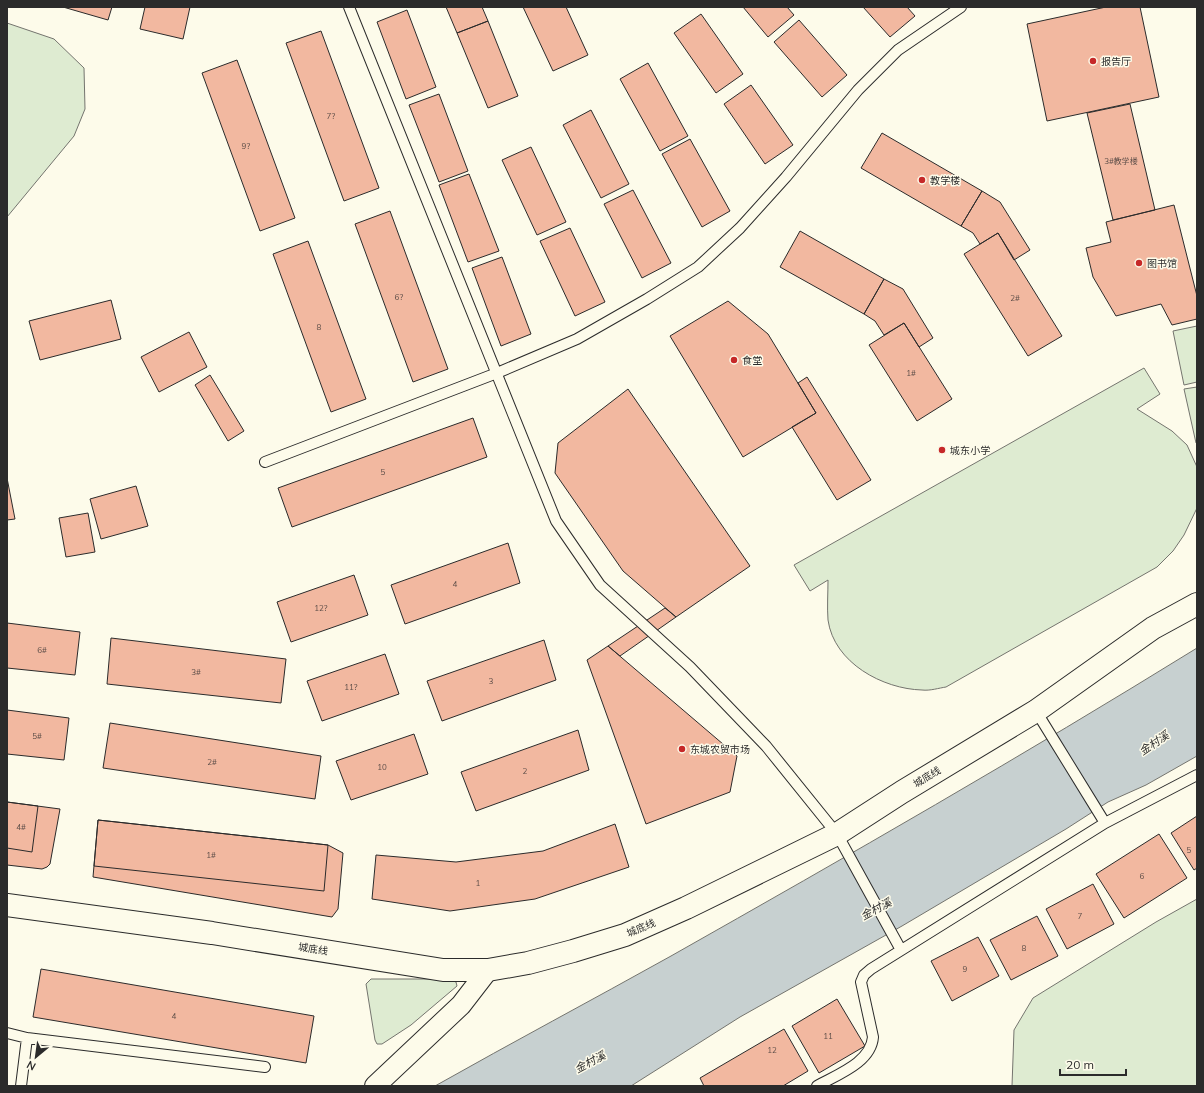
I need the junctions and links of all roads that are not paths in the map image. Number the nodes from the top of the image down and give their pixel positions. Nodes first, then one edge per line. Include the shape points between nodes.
1 (349, 7) edge
2 (961, 7) edge
3 (497, 374) junction
4 (265, 462) dead end
5 (1197, 604) edge
6 (1036, 711) junction
7 (1197, 775) edge
8 (1105, 823) junction
9 (837, 834) junction
10 (7, 905) edge
11 (901, 950) junction
12 (488, 970) junction
13 (7, 1033) edge
14 (27, 1038) junction
15 (265, 1067) dead end
16 (21, 1086) edge
17 (375, 1086) edge
18 (817, 1086) edge

1 - 3 lane
2 - 3 lane via 893,55 858,90 740,228 698,267 577,339
3 - 4 lane
3 - 9 lane via 556,521 600,585 690,667 766,746
5 - 6 main road, 城底线 via 1153,628
6 - 8 lane
6 - 9 main road, 城底线
7 - 8 lane
8 - 11 lane
9 - 11 lane
9 - 12 main road, 城底线 via 625,935 573,952
10 - 12 main road, 城底线 via 212,933 443,970
11 - 18 lane via 871,969 861,982 873,1037 870,1049 854,1064
12 - 17 street via 461,1005
13 - 14 lane
14 - 15 lane
14 - 16 lane

